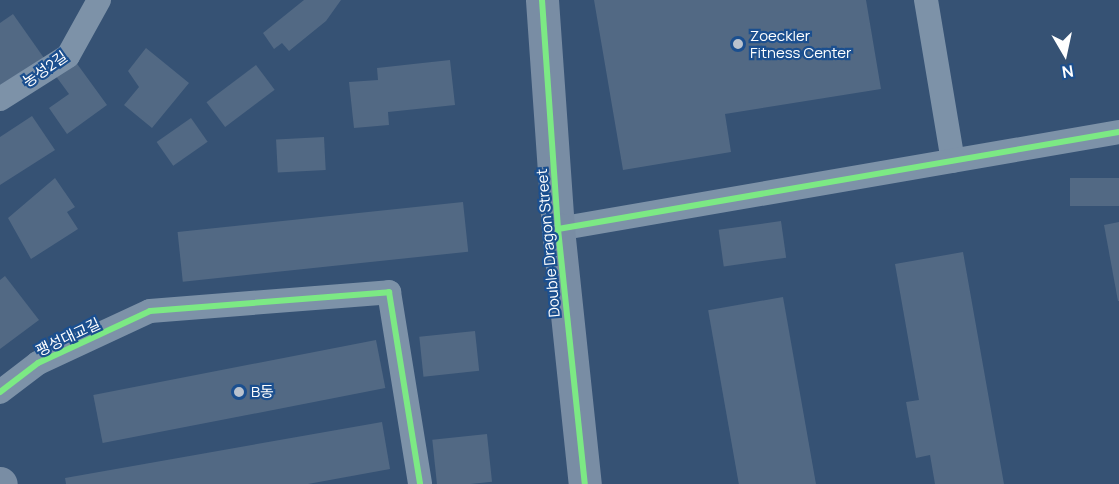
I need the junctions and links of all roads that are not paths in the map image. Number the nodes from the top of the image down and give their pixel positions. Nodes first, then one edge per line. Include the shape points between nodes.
1 (99, 0) edge
2 (542, 0) edge
3 (926, 0) edge
4 (0, 99) edge
5 (1119, 132) edge
6 (953, 161) junction
7 (558, 230) junction
8 (0, 392) edge
9 (420, 484) edge
10 (585, 484) edge

1 - 4 street, 농성2길 via 68,56
2 - 7 street, Double Dragon Street
3 - 6 street
5 - 6 street
6 - 7 street
7 - 10 street, Double Dragon Street
8 - 9 street, 팽성대교길 via 38,363 150,311 389,292

